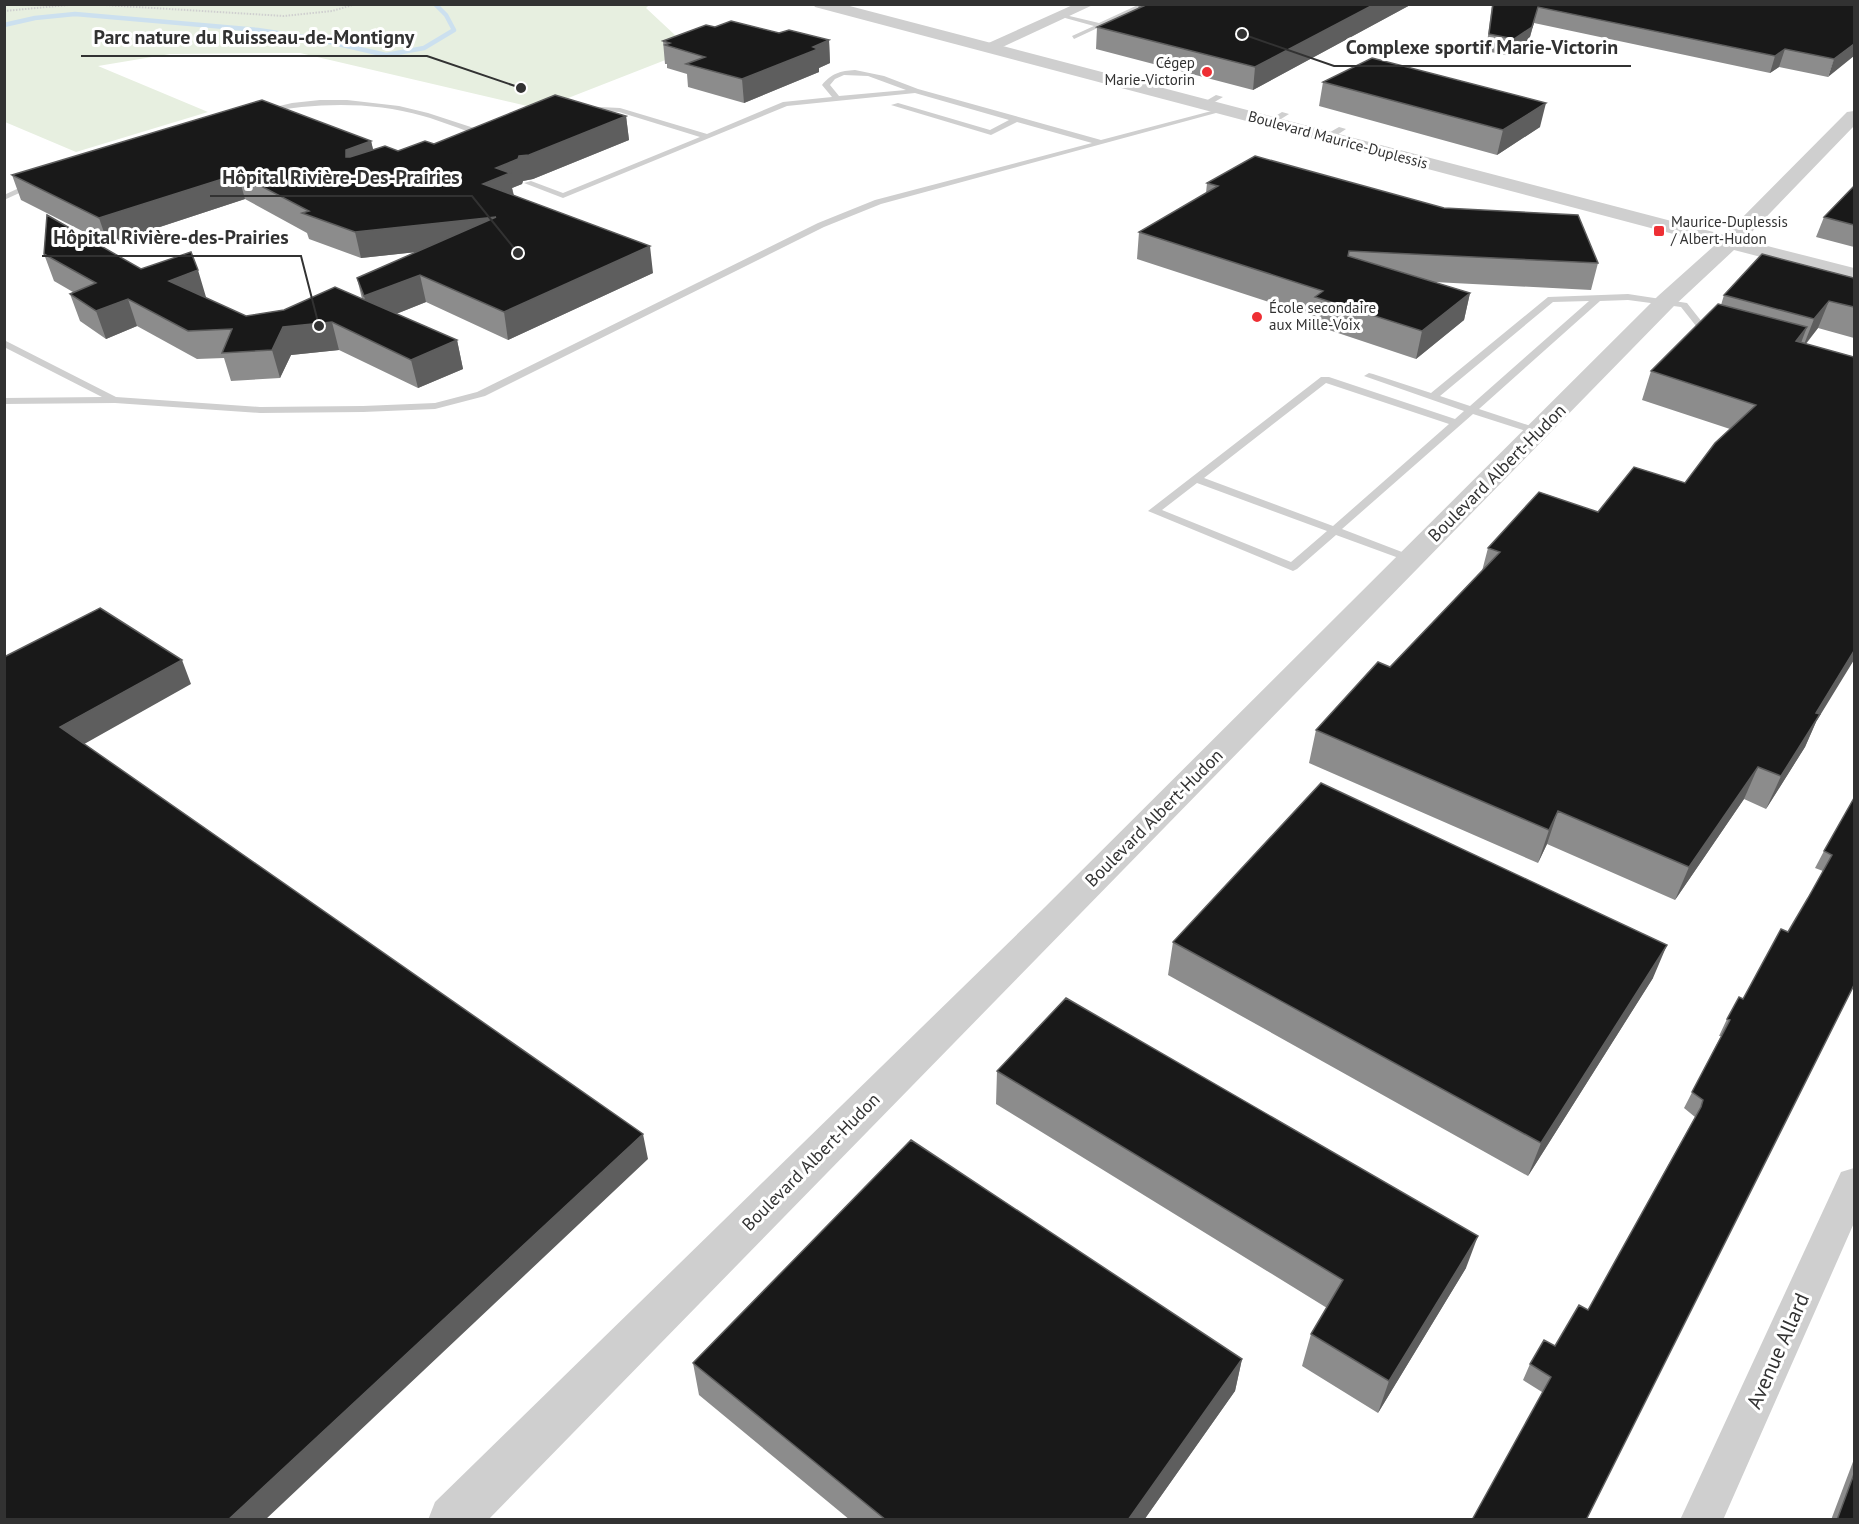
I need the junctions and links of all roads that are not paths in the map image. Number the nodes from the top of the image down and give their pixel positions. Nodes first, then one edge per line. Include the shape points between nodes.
1 (821, 4) edge
2 (861, 4) edge
3 (1088, 4) edge
4 (1146, 4) edge
5 (1061, 16) junction
6 (1100, 25) junction
7 (1074, 37) dead end
8 (996, 45) junction
9 (915, 91) junction
10 (837, 99) junction
11 (1215, 104) junction
12 (895, 105) dead end
13 (577, 107) edge
14 (247, 114) edge
15 (1854, 116) edge
16 (1016, 119) junction
17 (497, 127) edge
18 (480, 133) junction
19 (470, 136) edge
20 (707, 136) junction
21 (1100, 143) junction
22 (40, 182) edge
23 (528, 183) edge
24 (4, 198) edge
25 (1735, 237) junction
26 (1854, 261) edge
27 (1840, 275) edge
28 (1598, 298) junction
29 (1666, 301) junction
30 (1721, 330) edge
31 (4, 343) edge
32 (1369, 376) dead end
33 (1433, 397) junction
34 (115, 400) junction
35 (4, 401) edge
36 (1470, 409) junction
37 (1456, 423) junction
38 (1539, 432) junction
39 (1197, 479) junction
40 (1334, 531) junction
41 (1411, 559) junction
42 (1852, 1197) edge
43 (453, 1520) edge
44 (1701, 1520) edge

1 - 8 street, Boulevard Maurice-Duplessis
2 - 8 street, Boulevard Maurice-Duplessis
3 - 5 street
4 - 6 lane
5 - 6 lane
5 - 8 street
6 - 7 lane
8 - 11 street, Boulevard Maurice-Duplessis
9 - 10 lane
9 - 10 lane via 878,76 849,74 836,76 826,85
9 - 16 lane
10 - 20 lane via 786,104
11 - 21 lane
11 - 25 street, Boulevard Maurice-Duplessis
12 - 16 lane via 991,133
13 - 20 lane via 620,110
14 - 18 lane via 338,100 399,106
15 - 25 street, Boulevard Albert-Hudon
16 - 21 lane
17 - 18 lane
18 - 19 lane
20 - 23 lane via 563,196
21 - 34 lane via 878,202 821,225 516,377 435,406 260,410
22 - 24 lane
25 - 26 street, Boulevard Maurice-Duplessis
25 - 27 street, Boulevard Maurice-Duplessis
25 - 29 street, Boulevard Albert-Hudon
28 - 29 lane
28 - 33 lane via 1551,299
28 - 36 lane
29 - 30 lane via 1684,305 1699,324
29 - 38 street, Boulevard Albert-Hudon
31 - 34 lane
32 - 33 lane
33 - 36 lane
34 - 35 lane
36 - 37 lane
36 - 38 lane
37 - 39 lane via 1325,379
37 - 40 lane
38 - 41 street, Boulevard Albert-Hudon
39 - 40 lane
39 - 40 lane via 1154,511 1293,567
40 - 41 lane
41 - 43 street, Boulevard Albert-Hudon
42 - 44 street, Avenue Allard

